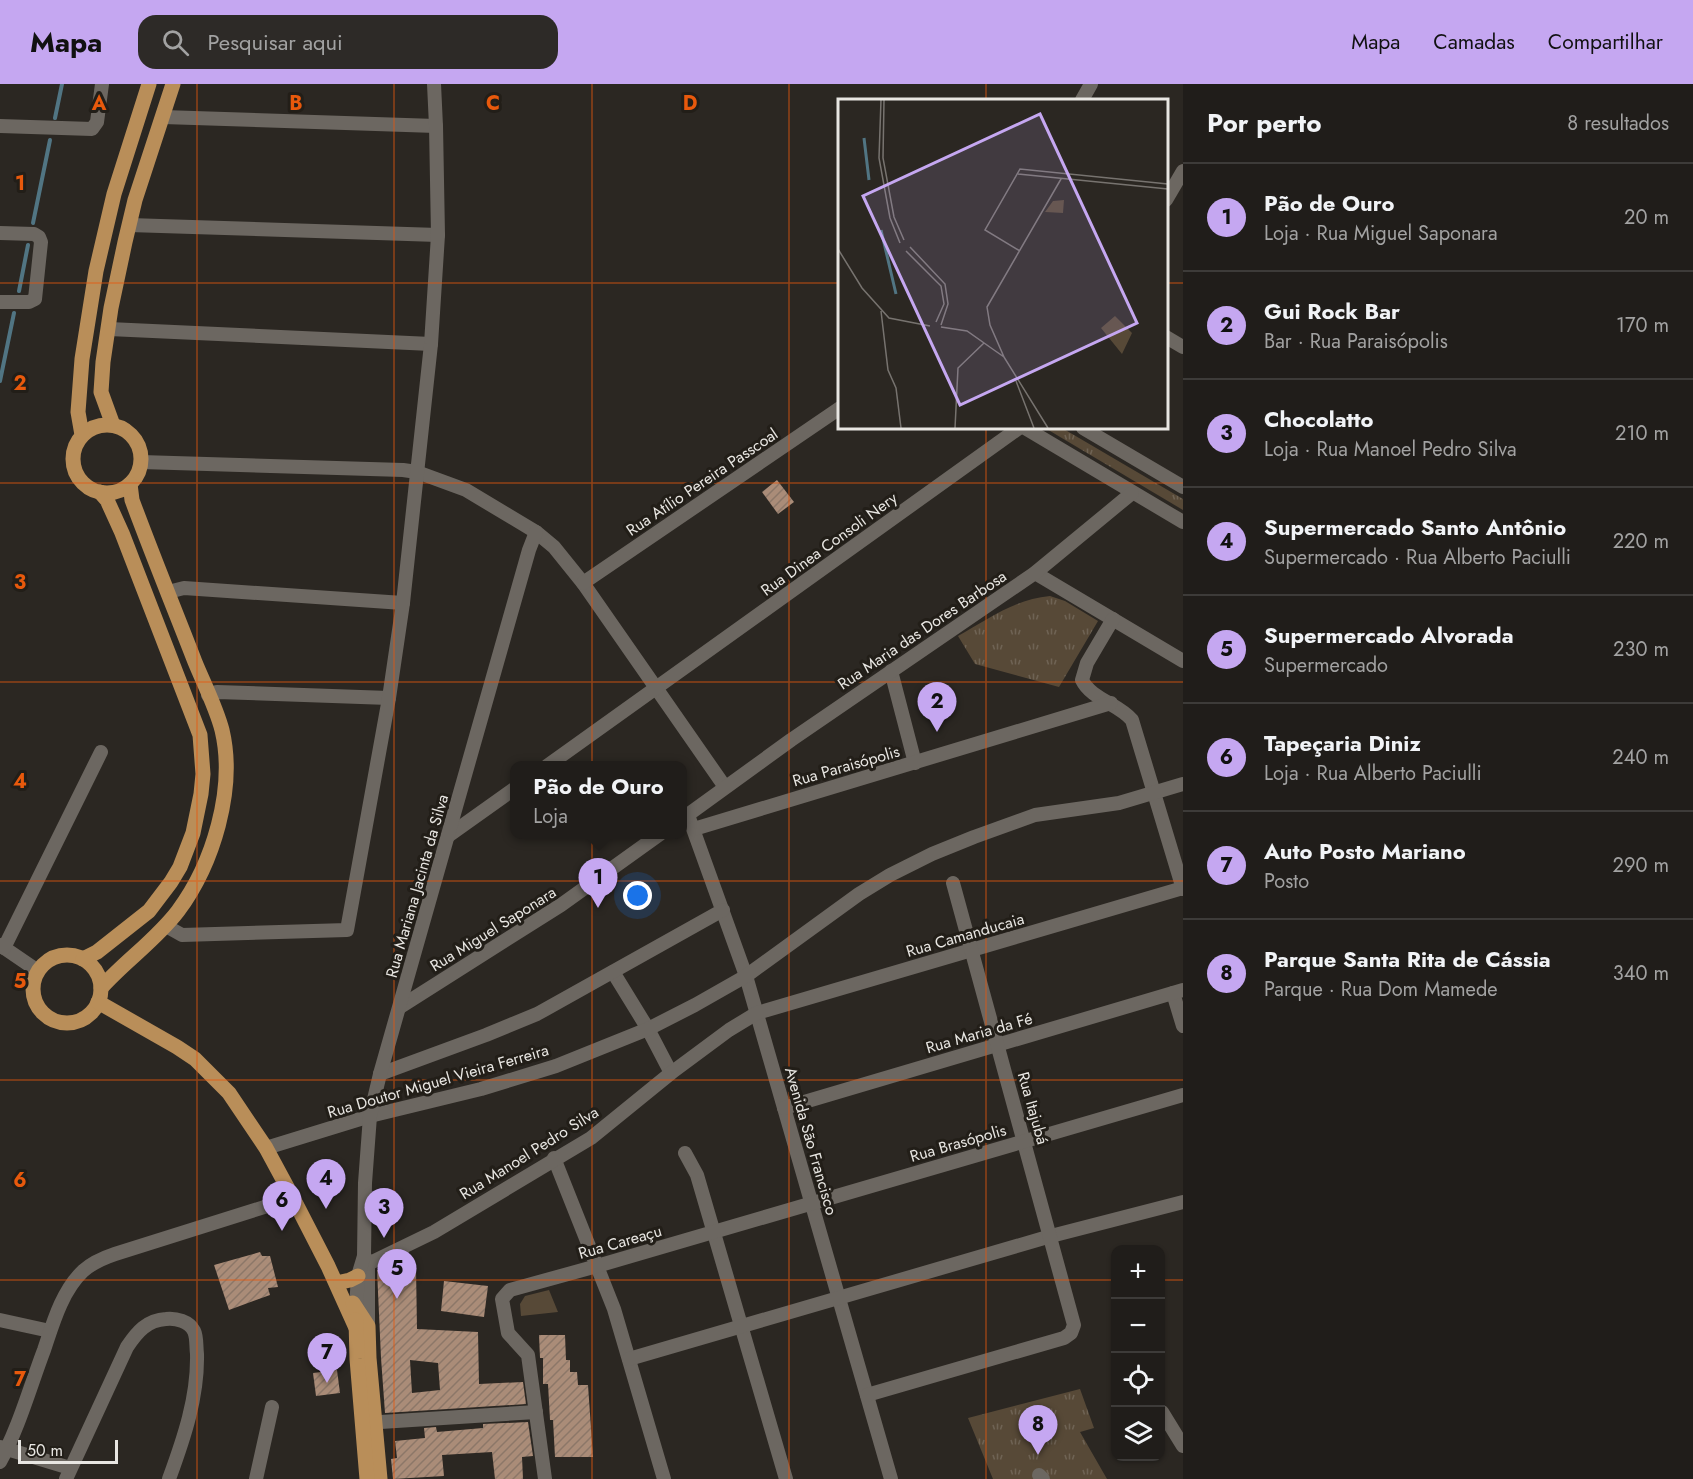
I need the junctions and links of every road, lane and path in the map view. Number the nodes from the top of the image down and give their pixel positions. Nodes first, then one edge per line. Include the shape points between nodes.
1 (102, 84) edge
2 (149, 84) edge
3 (172, 84) edge
4 (434, 84) edge
5 (1091, 84) edge
6 (1083, 99) edge
7 (163, 117) junction
8 (0, 126) edge
9 (436, 126) junction
10 (1183, 171) edge
11 (1173, 198) edge
12 (106, 222) junction
13 (129, 225) junction
14 (0, 233) edge
15 (438, 235) junction
16 (0, 302) edge
17 (109, 329) junction
18 (1168, 338) edge
19 (431, 344) junction
20 (1183, 347) edge
21 (838, 409) edge
22 (113, 425) junction
23 (1018, 429) edge
24 (1027, 429) edge
25 (1085, 429) edge
26 (82, 435) junction
27 (141, 462) junction
28 (417, 472) junction
29 (130, 484) junction
30 (1183, 487) edge
31 (100, 492) junction
32 (1132, 493) junction
33 (1183, 522) edge
34 (536, 532) junction
35 (1035, 573) junction
36 (583, 583) junction
37 (168, 592) junction
38 (403, 603) junction
39 (1113, 619) junction
40 (1183, 661) edge
41 (891, 671) junction
42 (657, 687) junction
43 (208, 695) junction
44 (389, 698) junction
45 (187, 702) junction
46 (1111, 703) junction
47 (100, 752) dead end
48 (553, 761) edge
49 (915, 763) junction
50 (1183, 784) edge
51 (725, 787) junction
52 (510, 792) edge
53 (1153, 792) junction
54 (687, 816) edge
55 (687, 820) edge
56 (694, 829) junction
57 (448, 836) junction
58 (653, 839) edge
59 (953, 883) dead end
60 (1183, 888) edge
61 (723, 910) junction
62 (166, 926) junction
63 (2, 946) edge
64 (972, 950) junction
65 (83, 959) junction
66 (38, 971) junction
67 (613, 972) junction
68 (746, 976) junction
69 (1178, 992) edge
70 (99, 995) junction
71 (400, 1007) junction
72 (756, 1013) junction
73 (1183, 1026) edge
74 (648, 1029) junction
75 (998, 1045) junction
76 (671, 1073) junction
77 (380, 1074) junction
78 (1183, 1095) edge
79 (784, 1108) junction
80 (370, 1116) junction
81 (1025, 1141) junction
82 (266, 1148) junction
83 (685, 1153) dead end
84 (554, 1158) junction
85 (293, 1198) junction
86 (1183, 1202) edge
87 (812, 1203) junction
88 (714, 1232) junction
89 (1051, 1236) junction
90 (366, 1260) junction
91 (328, 1266) junction
92 (597, 1266) junction
93 (358, 1276) junction
94 (341, 1282) junction
95 (839, 1298) junction
96 (356, 1308) junction
97 (0, 1320) edge
98 (362, 1327) junction
99 (741, 1327) junction
100 (50, 1331) junction
101 (629, 1359) junction
102 (867, 1395) junction
103 (272, 1407) dead end
104 (536, 1412) junction
105 (1165, 1417) edge
106 (368, 1423) junction
107 (1183, 1446) edge
108 (2, 1453) edge
109 (68, 1473) edge
110 (169, 1479) edge
111 (256, 1479) edge
112 (367, 1479) edge
113 (380, 1479) edge
114 (545, 1479) edge
115 (664, 1479) edge
116 (786, 1479) edge
117 (891, 1479) edge

1 - 8 street via 97,122 92,129
2 - 12 main road
3 - 7 main road
4 - 9 street
5 - 6 street
7 - 9 street
7 - 13 main road
9 - 15 street
10 - 11 street
12 - 13 main road
12 - 26 main road via 84,338 78,412
13 - 15 street
13 - 17 main road
14 - 16 street via 34,234 41,242 34,299
15 - 19 street
17 - 19 street
17 - 22 main road via 101,392
18 - 20 street
19 - 28 street
21 - 36 street, Rua Atílio Pereira Passcoal
22 - 26 main road via 97,426
22 - 27 main road via 134,438
23 - 42 street, Rua Dinea Consoli Nery
24 - 32 street
25 - 30 street
26 - 31 main road via 74,448 73,465 80,479
27 - 28 street
27 - 29 main road
28 - 34 street via 466,490
28 - 38 street
29 - 31 main road via 116,492
29 - 37 main road via 132,500
31 - 45 main road via 122,533
32 - 33 street
32 - 35 street, Rua Maria das Dores Barbosa
34 - 36 street via 554,547
34 - 57 street, Rua Mariana Jacinta da Silva
35 - 39 street
35 - 41 street, Rua Maria das Dores Barbosa
36 - 42 street
37 - 38 street via 184,588
37 - 43 main road
38 - 44 street
39 - 40 street
39 - 46 street via 1082,680 1091,692
41 - 49 street
41 - 51 street, Rua Maria das Dores Barbosa
42 - 48 street, Rua Dinea Consoli Nery
42 - 51 street
43 - 44 street via 217,692
43 - 45 main road
43 - 62 main road via 222,730 225,775 220,818 200,876
44 - 62 street via 347,930 182,935
45 - 65 main road via 200,735 203,774 198,814 187,850 171,882 149,911
46 - 49 street, Rua Paraisópolis
46 - 53 street via 1132,720
47 - 63 street
49 - 56 street, Rua Paraisópolis
50 - 53 street, Rua Doutor Miguel Vieira Ferreira
51 - 54 street
52 - 57 street
53 - 60 street
53 - 68 street, Rua Doutor Miguel Vieira Ferreira via 1103,806 1035,815 932,854 859,894
55 - 56 street, Avenida São Francisco
56 - 61 street, Avenida São Francisco
57 - 71 street, Rua Mariana Jacinta da Silva
58 - 71 street, Rua Miguel Saponara via 561,905
59 - 64 street, Rua Itajubá
60 - 64 street, Rua Camanducaia
61 - 67 street
61 - 68 street, Avenida São Francisco
62 - 70 main road
63 - 66 street
64 - 72 street, Rua Camanducaia
64 - 75 street, Rua Itajubá
65 - 66 main road via 58,956
65 - 70 main road via 97,974
66 - 70 main road via 34,996 47,1016 63,1022 80,1020 93,1010
67 - 74 street
67 - 77 street via 537,1014
68 - 72 street, Avenida São Francisco
68 - 74 street, Rua Doutor Miguel Vieira Ferreira
69 - 73 street
69 - 75 street, Rua Maria da Fé
70 - 82 main road via 195,1059 229,1093
71 - 77 street, Rua Mariana Jacinta da Silva
72 - 76 street, Rua Manoel Pedro Silva
72 - 79 street, Avenida São Francisco
74 - 76 street
74 - 80 street, Rua Doutor Miguel Vieira Ferreira via 521,1078
75 - 79 street, Rua Maria da Fé
75 - 81 street, Rua Itajubá
76 - 84 street, Rua Manoel Pedro Silva via 591,1138
77 - 80 street, Rua Mariana Jacinta da Silva
78 - 81 street, Rua Brasópolis
79 - 87 street, Avenida São Francisco
80 - 82 street, Rua Doutor Miguel Vieira Ferreira
80 - 90 street, Rua Mariana Jacinta da Silva via 365,1183
81 - 87 street, Rua Brasópolis
81 - 89 street, Rua Itajubá
82 - 85 main road
83 - 88 street via 698,1175
84 - 90 street, Rua Manoel Pedro Silva via 434,1232
84 - 92 street
85 - 91 main road
85 - 100 street via 98,1260 73,1283
86 - 89 street
87 - 88 street, Rua Careaçu
87 - 95 street, Avenida São Francisco
88 - 92 street, Rua Careaçu
88 - 99 street
89 - 95 street
89 - 102 street, Rua Itajubá via 1074,1325 1071,1334
90 - 93 street, Rua Mariana Jacinta da Silva
90 - 98 street, Rua Mariana Jacinta da Silva
91 - 94 main road
91 - 98 main road
92 - 101 street
92 - 104 street, Rua Careaçu via 510,1290 502,1299 508,1332 528,1355
93 - 94 main road
93 - 96 street, Rua Mariana Jacinta da Silva
94 - 96 main road
95 - 99 street
95 - 102 street, Avenida São Francisco
96 - 98 main road
97 - 100 street
98 - 106 main road
99 - 101 street
99 - 116 street
100 - 108 street
101 - 115 street
102 - 117 street, Avenida São Francisco
103 - 111 street
104 - 106 street
104 - 114 street
105 - 107 street
106 - 112 main road
106 - 113 main road
108 - 109 street
109 - 110 street via 127,1347 143,1326 170,1318 183,1321 194,1331 197,1370 192,1406

